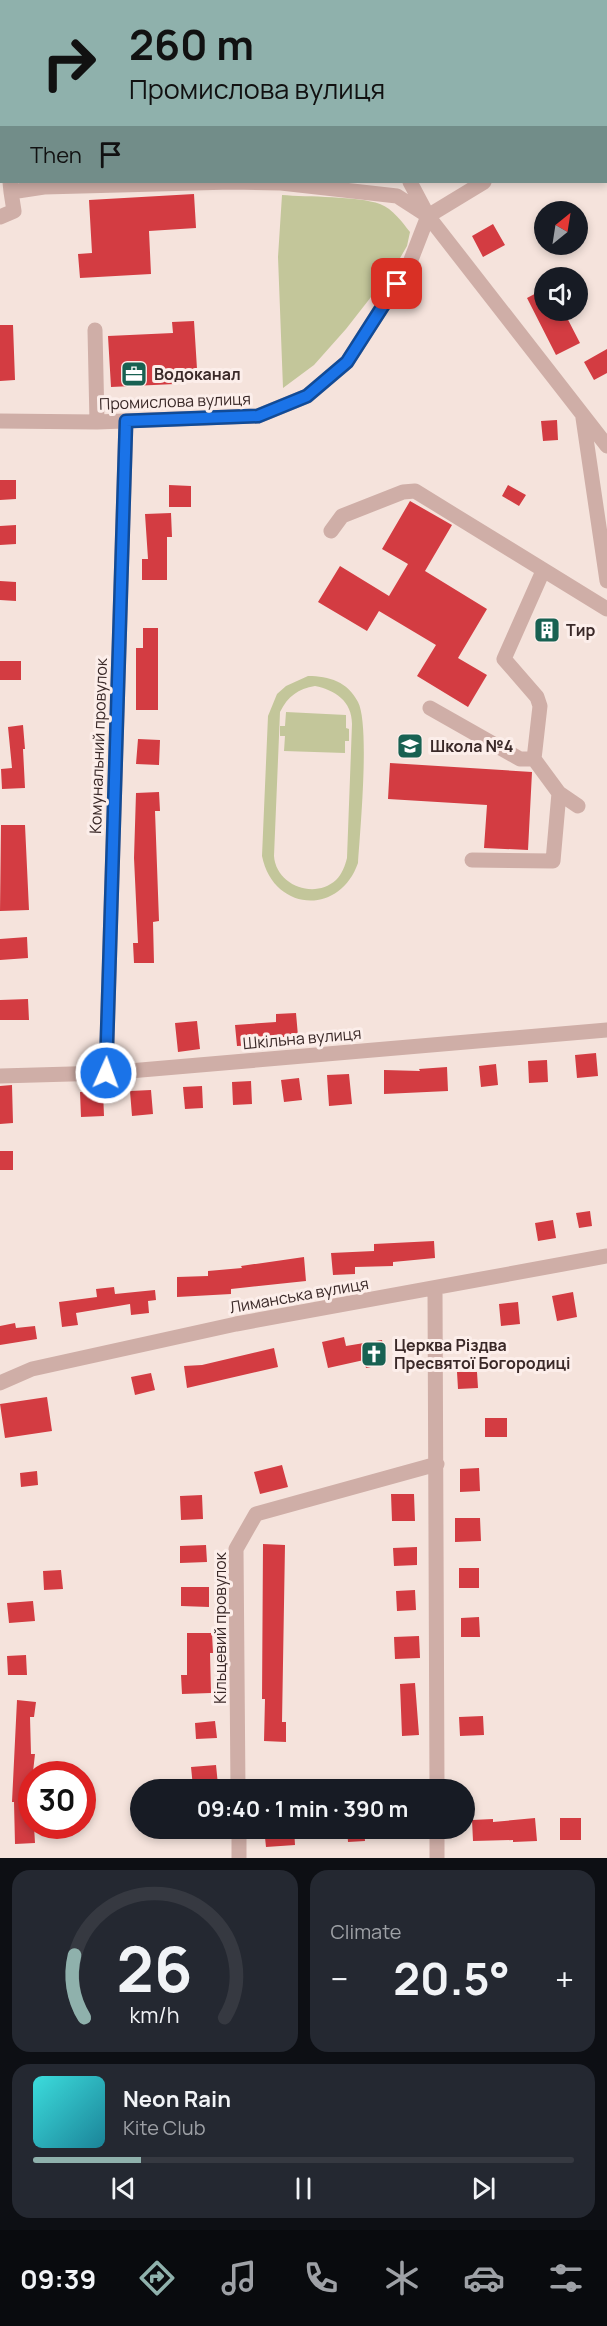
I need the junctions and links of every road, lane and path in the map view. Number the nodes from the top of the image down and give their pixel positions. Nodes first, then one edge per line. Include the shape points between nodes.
1 (194, 183) edge
2 (289, 183) edge
3 (411, 183) edge
4 (482, 183) edge
5 (10, 187) edge
6 (428, 216) junction
7 (0, 217) edge
8 (95, 330) dead end
9 (583, 416) junction
10 (126, 421) junction
11 (98, 422) junction
12 (2, 423) edge
13 (607, 446) edge
14 (331, 531) dead end
15 (543, 572) junction
16 (607, 581) edge
17 (607, 609) edge
18 (430, 708) dead end
19 (534, 759) junction
20 (559, 793) junction
21 (578, 806) dead end
22 (472, 860) dead end
23 (607, 1030) edge
24 (106, 1073) junction
25 (0, 1076) edge
26 (607, 1256) edge
27 (435, 1289) junction
28 (0, 1383) edge
29 (437, 1464) junction
30 (238, 1779) edge
31 (437, 1779) edge
32 (239, 1839) edge
33 (437, 1839) edge
34 (239, 1858) edge
35 (437, 1858) edge

1 - 5 street
2 - 6 street via 397,196
3 - 6 street
4 - 6 street
5 - 7 street via 14,211
6 - 9 street
6 - 10 street, Промислова вулиця via 409,265 347,362 307,396 258,416
8 - 11 street
9 - 13 street
9 - 16 street
10 - 11 street, Промислова вулиця
10 - 24 street, Комунальний провулок
11 - 12 street, Промислова вулиця
14 - 15 street via 342,516 415,490
15 - 17 street
15 - 19 street via 504,659 540,706
18 - 19 street via 520,759
19 - 20 street
20 - 21 street
20 - 22 street via 553,861
23 - 24 street, Шкільна вулиця
24 - 25 street, Шкільна вулиця
26 - 27 street, Лиманська вулиця
27 - 28 street, Лиманська вулиця via 236,1324 32,1370
27 - 29 street
29 - 30 street, Кільцевий провулок via 256,1515 236,1549
29 - 31 street
32 - 34 street
33 - 35 street

